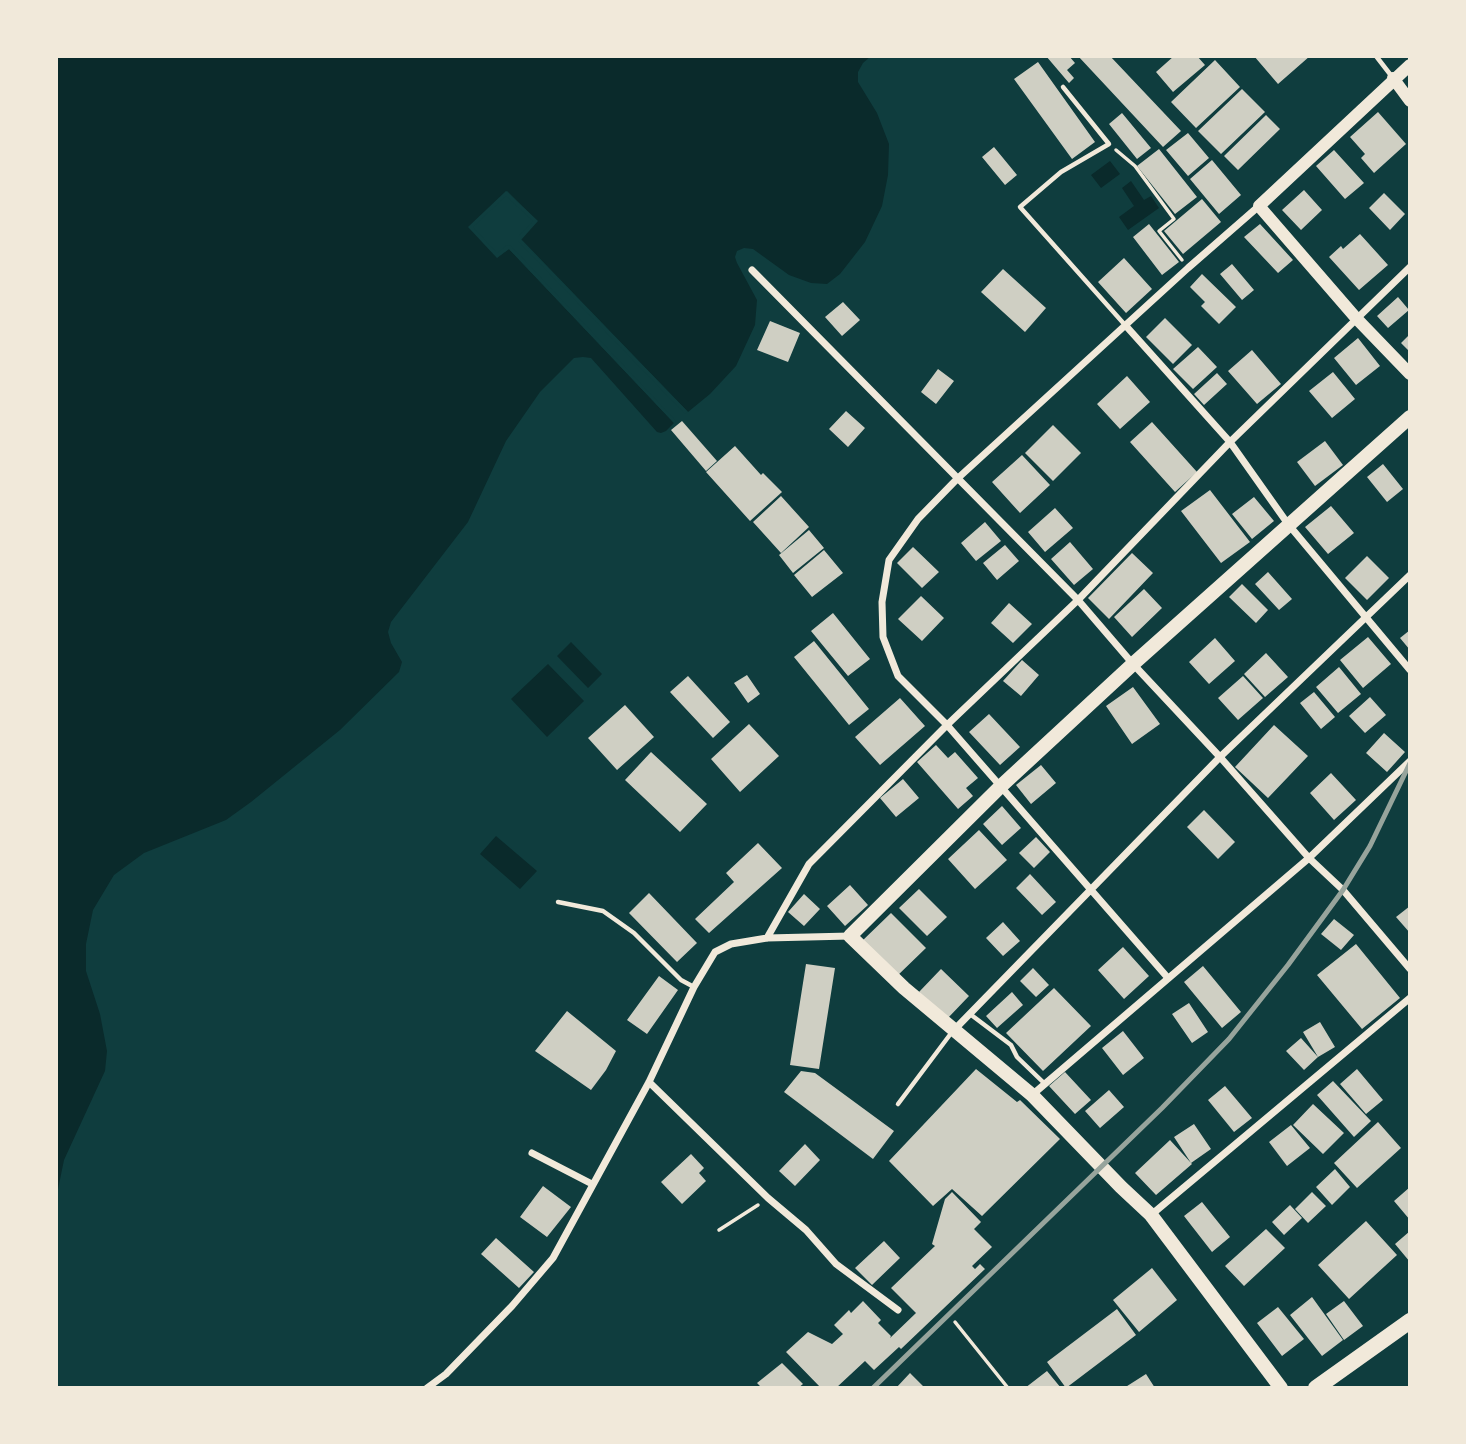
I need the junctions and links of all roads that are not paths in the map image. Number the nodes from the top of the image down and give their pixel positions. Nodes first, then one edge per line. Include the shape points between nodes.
1 (1376, 56) edge
2 (1410, 65) edge
3 (1393, 78) junction
4 (1063, 87) dead end
5 (1410, 101) edge
6 (1259, 206) junction
7 (1410, 267) edge
8 (752, 270) dead end
9 (1356, 318) junction
10 (1126, 326) junction
11 (1410, 374) edge
12 (1410, 416) edge
13 (1230, 442) junction
14 (957, 479) junction
15 (1288, 524) junction
16 (1410, 575) edge
17 (1077, 600) junction
18 (1366, 619) junction
19 (1133, 664) junction
20 (1410, 670) edge
21 (947, 725) junction
22 (1220, 757) junction
23 (1410, 761) edge
24 (1000, 787) junction
25 (1309, 858) junction
26 (1091, 889) junction
27 (558, 902) dead end
28 (850, 936) junction
29 (767, 938) junction
30 (1410, 969) edge
31 (1168, 978) junction
32 (694, 987) junction
33 (1410, 998) edge
34 (970, 1014) junction
35 (955, 1029) junction
36 (649, 1082) junction
37 (1044, 1083) junction
38 (1032, 1095) junction
39 (898, 1104) dead end
40 (532, 1153) dead end
41 (592, 1184) junction
42 (1151, 1215) junction
43 (898, 1310) dead end
44 (1410, 1321) edge
45 (427, 1388) edge
46 (1281, 1388) edge
47 (1316, 1388) edge

1 - 3 lane
2 - 3 street
3 - 5 street
3 - 6 street
4 - 10 lane via 1110,144 1061,172 1020,206
6 - 9 street
6 - 10 street
7 - 9 street
8 - 14 street
9 - 11 street
9 - 13 street
10 - 13 street
10 - 14 street
12 - 15 main road
13 - 15 street
13 - 17 street
14 - 17 street
14 - 21 street via 918,519 889,560 882,602 883,637 898,676
15 - 18 street
15 - 19 main road
16 - 18 street
17 - 19 street
17 - 21 street
18 - 20 street
18 - 22 street
19 - 22 street
19 - 24 main road
21 - 24 street
21 - 29 street via 809,864
22 - 25 street
22 - 26 street
23 - 25 street
24 - 26 street
24 - 28 main road
25 - 30 street via 1343,890
25 - 31 street
26 - 31 street
26 - 34 street
27 - 32 lane via 603,911
28 - 29 street
28 - 35 main road
29 - 32 street via 731,944 715,953
31 - 37 street
32 - 36 street
33 - 42 street
34 - 35 street
34 - 37 lane via 1011,1045
35 - 38 main road
35 - 39 lane
36 - 41 street
36 - 43 street via 836,1264
37 - 38 street
38 - 42 main road
40 - 41 street
41 - 45 street via 553,1258 446,1374
42 - 46 main road
44 - 47 main road

